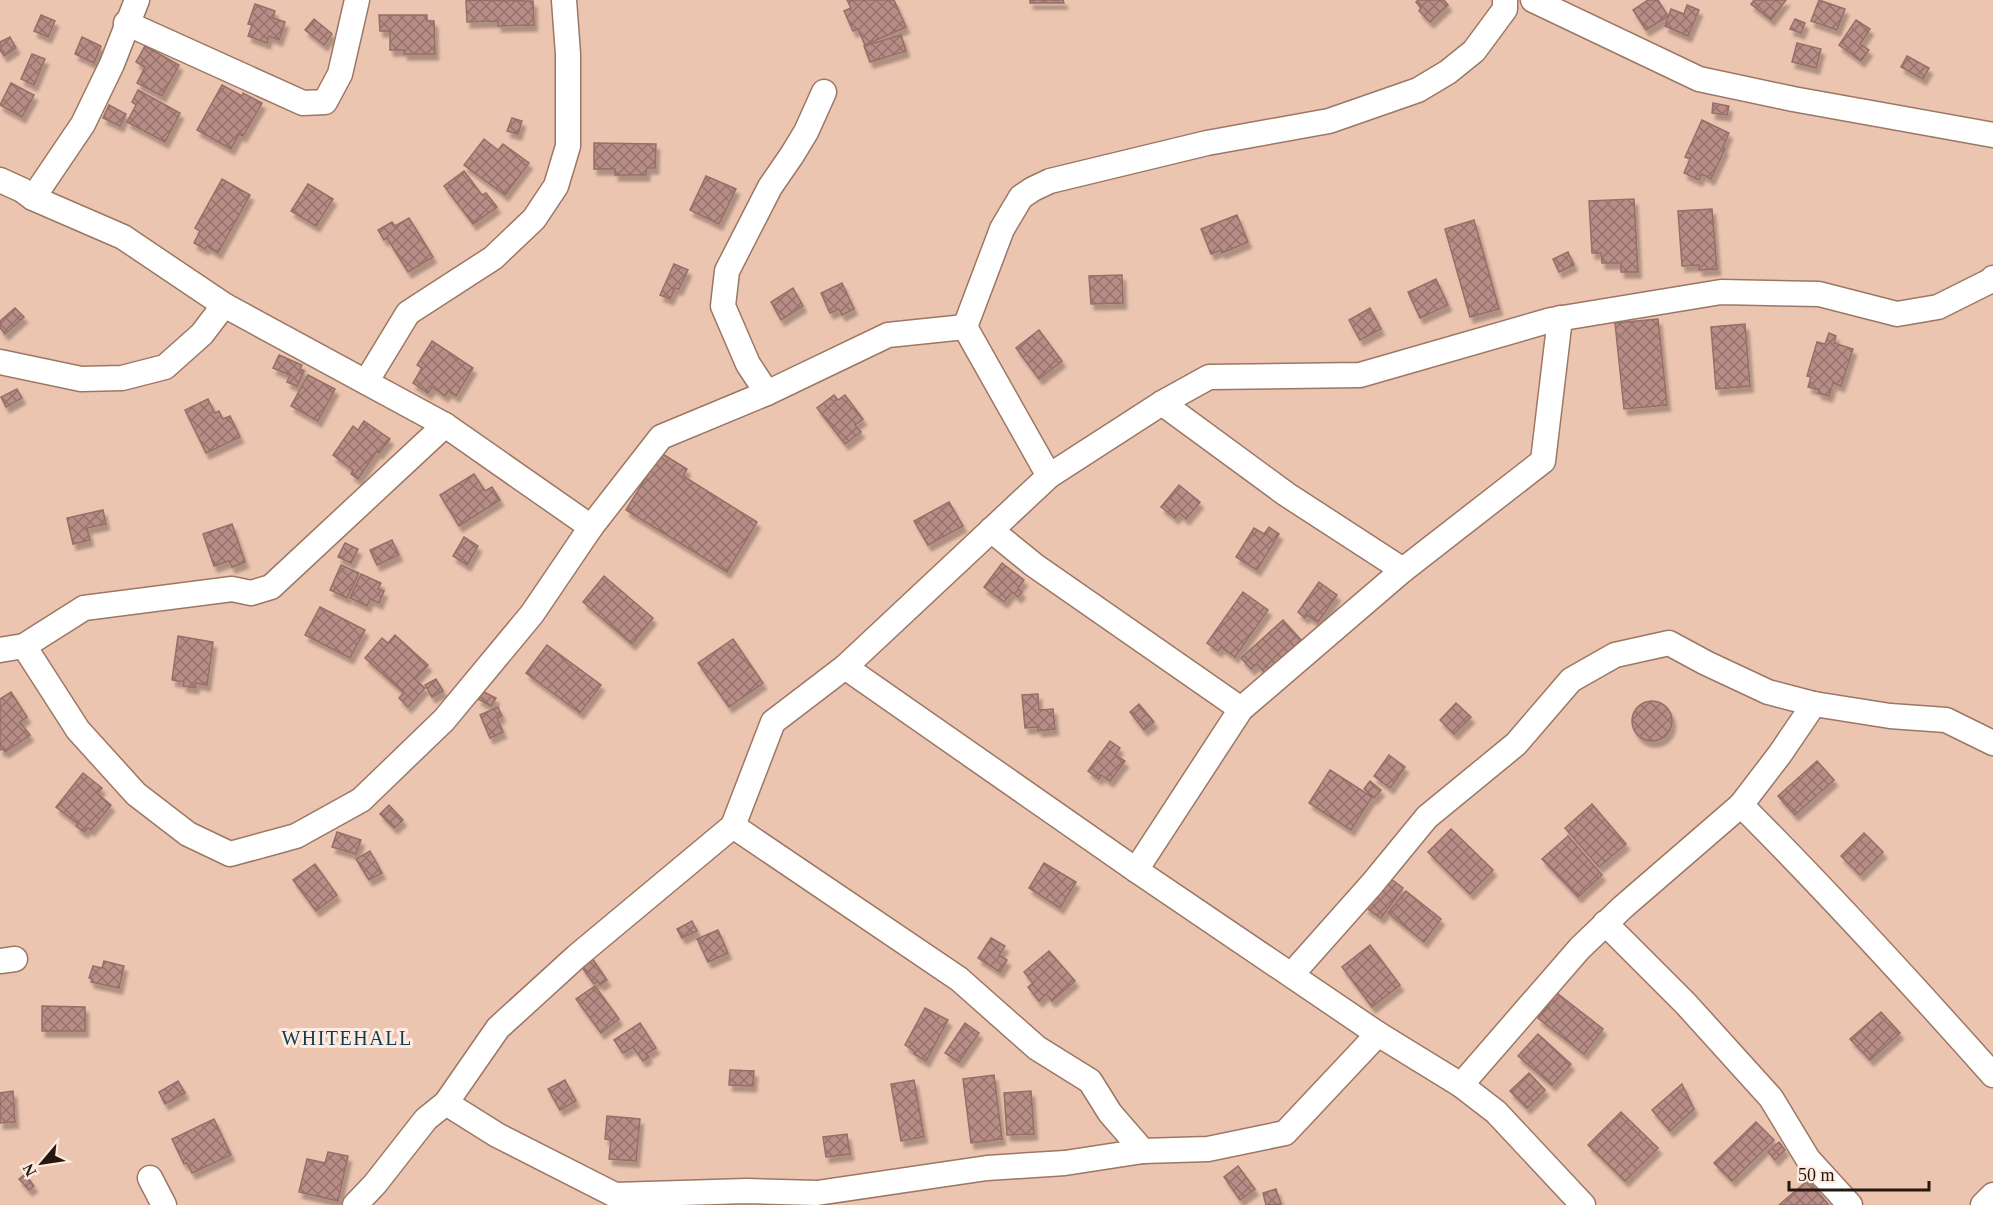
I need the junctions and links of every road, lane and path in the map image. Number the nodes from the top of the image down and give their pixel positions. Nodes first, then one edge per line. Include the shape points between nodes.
1 (137, 0) edge
2 (357, 0) edge
3 (564, 0) edge
4 (1505, 0) edge
5 (1533, 0) edge
6 (126, 23) junction
7 (824, 92) dead end
8 (1993, 135) edge
9 (0, 180) edge
10 (33, 198) junction
11 (1993, 278) edge
12 (224, 305) junction
13 (1560, 318) junction
14 (965, 327) junction
15 (0, 362) edge
16 (366, 382) junction
17 (767, 393) junction
18 (1162, 403) junction
19 (445, 425) junction
20 (1049, 476) junction
21 (591, 527) junction
22 (991, 530) junction
23 (1403, 570) junction
24 (24, 646) junction
25 (0, 650) edge
26 (845, 666) junction
27 (1814, 704) junction
28 (1241, 709) junction
29 (1993, 743) edge
30 (1741, 805) junction
31 (733, 826) junction
32 (1137, 870) junction
33 (1605, 923) junction
34 (1292, 974) junction
35 (1378, 1034) junction
36 (1993, 1075) edge
37 (1461, 1085) junction
38 (446, 1103) junction
39 (1143, 1151) junction
40 (150, 1178) dead end
41 (1993, 1195) edge
42 (164, 1205) edge
43 (355, 1205) edge
44 (1583, 1205) edge
45 (1850, 1205) edge
46 (1983, 1205) edge

1 - 6 street
2 - 6 street via 340,74 325,102 303,104
3 - 16 street via 568,146 556,186 534,219 493,258 408,313
4 - 14 street via 1505,9 1474,51 1418,90 1329,121 1207,143 1050,181 1033,189 1021,197 1002,229
5 - 8 street via 1699,79
6 - 10 street via 112,64 83,124
7 - 17 street via 806,132 770,187 727,271 723,306 748,364
9 - 10 street
10 - 12 street via 123,237
11 - 13 street via 1938,308 1897,314 1819,294 1721,292
12 - 15 street via 202,334 165,367 154,370 122,378 81,379
12 - 16 street
13 - 18 street via 1360,375 1209,377
13 - 23 street via 1543,461
14 - 17 street via 888,335
14 - 20 street
16 - 19 street
17 - 21 street via 661,437
18 - 20 street
18 - 23 street via 1286,494
19 - 21 street
19 - 24 street via 270,587 252,593 232,589 84,608
20 - 22 street
21 - 24 street via 532,614 444,720 361,800 297,836 230,854 188,834 136,794 78,730
22 - 26 street
22 - 28 street via 1034,565
23 - 28 street
24 - 25 street
26 - 31 street via 773,723
26 - 32 street
27 - 29 street via 1890,717 1946,720
27 - 30 street
27 - 34 street via 1768,692 1669,643 1615,655 1571,680 1516,744 1427,817
28 - 32 street
30 - 33 street
30 - 36 street
31 - 38 street via 577,956 498,1028
31 - 39 street via 959,979 1037,1048 1090,1082 1110,1113
32 - 34 street
33 - 37 street
33 - 45 street via 1686,1004 1771,1098 1808,1159
34 - 35 street
35 - 37 street
35 - 39 street via 1285,1132 1208,1149
37 - 44 street via 1496,1112
38 - 39 street via 497,1136 615,1195 817,1193 987,1168 1065,1163
38 - 43 street via 426,1119
40 - 42 street
41 - 46 street

